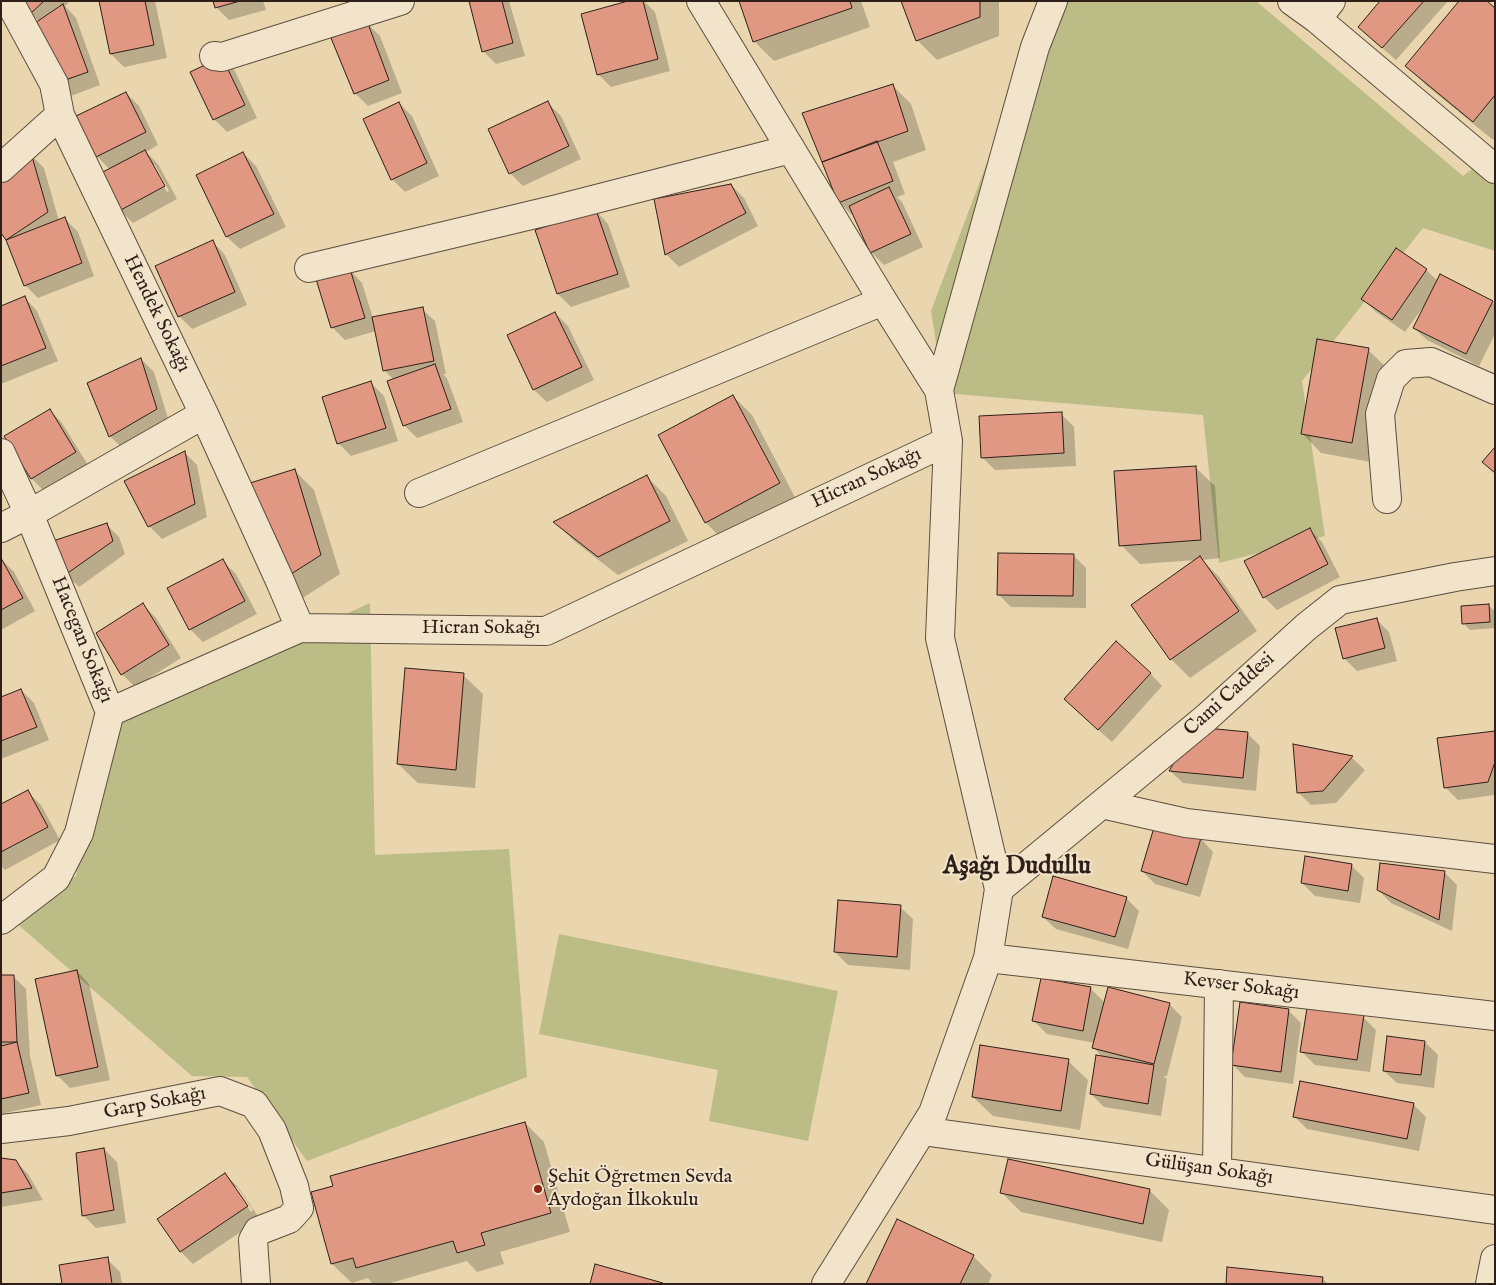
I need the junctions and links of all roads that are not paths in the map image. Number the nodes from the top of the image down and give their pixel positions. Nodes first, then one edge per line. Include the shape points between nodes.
1 (9, 1) edge
2 (400, 1) edge
3 (701, 1) edge
4 (1053, 1) edge
5 (1292, 1) edge
6 (1324, 10) edge
7 (214, 56) dead end
8 (60, 115) junction
9 (791, 149) junction
10 (1, 168) edge
11 (1495, 169) edge
12 (309, 268) dead end
13 (883, 301) junction
14 (939, 390) junction
15 (1495, 390) edge
16 (204, 414) junction
17 (948, 441) junction
18 (1, 453) edge
19 (419, 493) dead end
20 (1387, 499) dead end
21 (29, 514) junction
22 (1, 528) edge
23 (1495, 571) edge
24 (300, 628) junction
25 (110, 712) junction
26 (1102, 804) junction
27 (1495, 859) edge
28 (999, 889) junction
29 (1, 920) edge
30 (988, 958) junction
31 (1220, 984) junction
32 (1495, 1016) edge
33 (1, 1128) edge
34 (922, 1131) junction
35 (1217, 1171) junction
36 (1495, 1210) edge
37 (1495, 1259) edge
38 (256, 1284) edge
39 (826, 1284) edge
40 (1490, 1284) edge

1 - 8 street, Hendek Sokağı via 54,84
2 - 7 street via 222,57
3 - 9 street
4 - 14 street via 1035,47
5 - 6 street
6 - 11 street
8 - 10 street
8 - 16 street, Hendek Sokağı
9 - 12 street
9 - 13 street
13 - 14 street
13 - 19 street
14 - 17 street
15 - 20 street via 1431,362 1406,364 1391,378 1380,414
16 - 21 street
16 - 24 street, Hendek Sokağı
17 - 24 street, Hicran Sokağı via 546,631
17 - 28 street via 940,638
18 - 21 street, Hacegan Sokağı
21 - 22 street
21 - 25 street, Hacegan Sokağı
23 - 26 street, Cami Caddesi via 1340,600
24 - 25 street, Hicran Sokağı
25 - 29 street, Hacegan Sokağı via 79,833 56,878
26 - 27 street via 1186,823
26 - 28 street, Cami Caddesi
28 - 30 street
30 - 31 street, Kevser Sokağı
30 - 34 street via 933,1113
31 - 32 street, Kevser Sokağı
31 - 35 street
33 - 38 street, Garp Sokağı via 69,1121 220,1091 254,1104 272,1130 299,1208 290,1219 258,1231 253,1240
34 - 35 street, Gülüşan Sokağı
34 - 39 street
35 - 36 street, Gülüşan Sokağı
37 - 40 street

